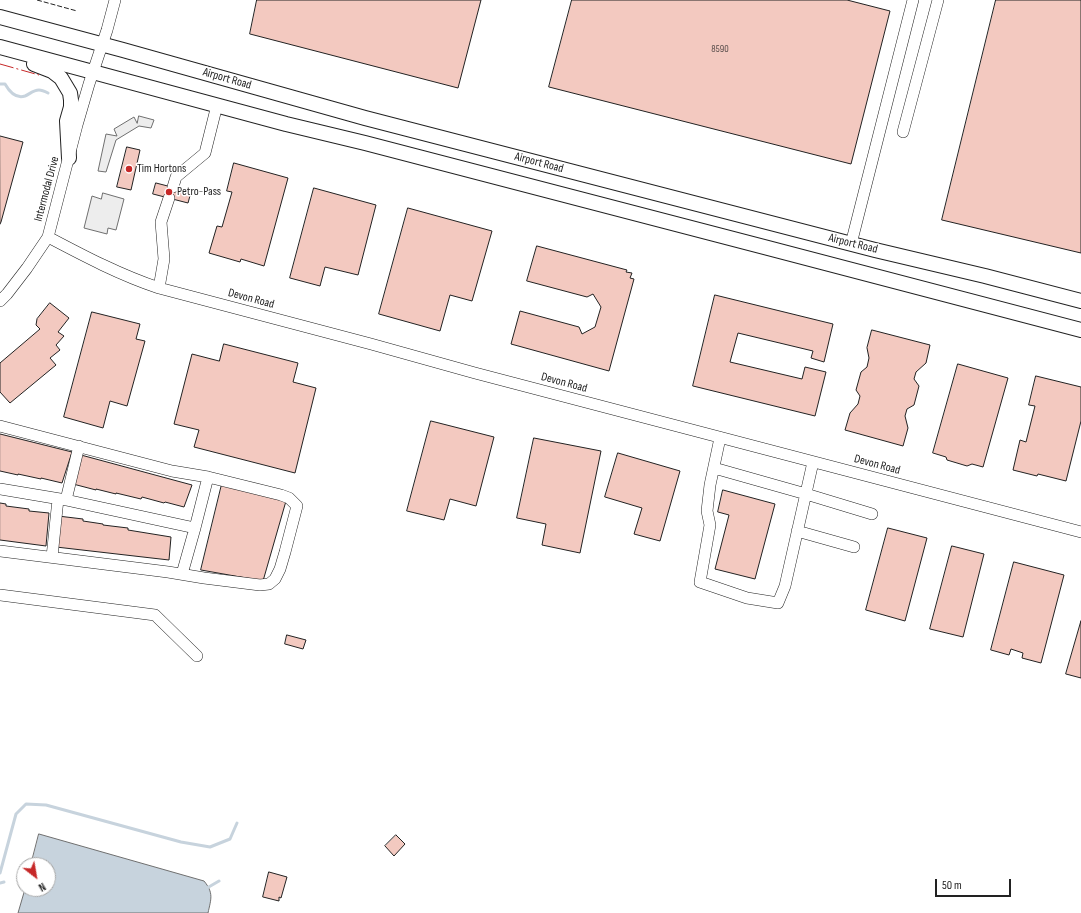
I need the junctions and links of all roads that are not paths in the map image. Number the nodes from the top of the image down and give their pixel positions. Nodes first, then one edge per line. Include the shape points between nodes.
1 (115, 0) edge
2 (913, 0) edge
3 (938, 0) edge
4 (0, 17) edge
5 (102, 44) junction
6 (0, 47) edge
7 (93, 71) junction
8 (217, 106) junction
9 (903, 132) dead end
10 (69, 158) junction
11 (173, 187) dead end
12 (169, 198) dead end
13 (48, 237) junction
14 (851, 244) junction
15 (158, 288) junction
16 (0, 301) edge
17 (1081, 301) edge
18 (1081, 330) edge
19 (0, 426) edge
20 (720, 438) junction
21 (79, 446) junction
22 (813, 462) junction
23 (714, 468) junction
24 (208, 477) junction
25 (0, 489) edge
26 (806, 494) junction
27 (62, 499) junction
28 (872, 514) dead end
29 (196, 528) junction
30 (797, 531) junction
31 (1081, 532) edge
32 (854, 547) dead end
33 (0, 551) edge
34 (52, 557) junction
35 (182, 574) junction
36 (0, 595) edge
37 (196, 656) dead end

1 - 5 street, Intermodal Drive
2 - 14 street
3 - 9 street
4 - 5 main road, Airport Road
5 - 7 street, Intermodal Drive
5 - 14 main road, Airport Road via 372,120
6 - 7 main road, Airport Road
6 - 10 main road via 10,58 52,71 67,87 72,100 67,121
7 - 8 main road, Airport Road
7 - 10 street, Intermodal Drive
8 - 11 street via 205,153 176,177
8 - 18 main road, Airport Road
10 - 13 street, Intermodal Drive
12 - 15 street via 161,222 164,259
13 - 15 street, Devon Road via 111,269
13 - 16 street, Intermodal Drive
14 - 17 main road, Airport Road
15 - 20 street, Devon Road
19 - 21 street
20 - 22 street, Devon Road
20 - 23 street
21 - 24 street via 172,471
21 - 27 street
22 - 26 street
22 - 31 street, Devon Road
23 - 26 street
23 - 30 street via 707,511 710,525 700,582 747,598 778,603 785,586
24 - 29 street
24 - 35 street via 289,498 297,506 285,552 275,579 269,584 260,585
25 - 27 street
26 - 28 street
26 - 30 street
27 - 29 street
27 - 34 street
29 - 35 street
30 - 32 street
33 - 34 street
34 - 35 street
36 - 37 street via 155,616

